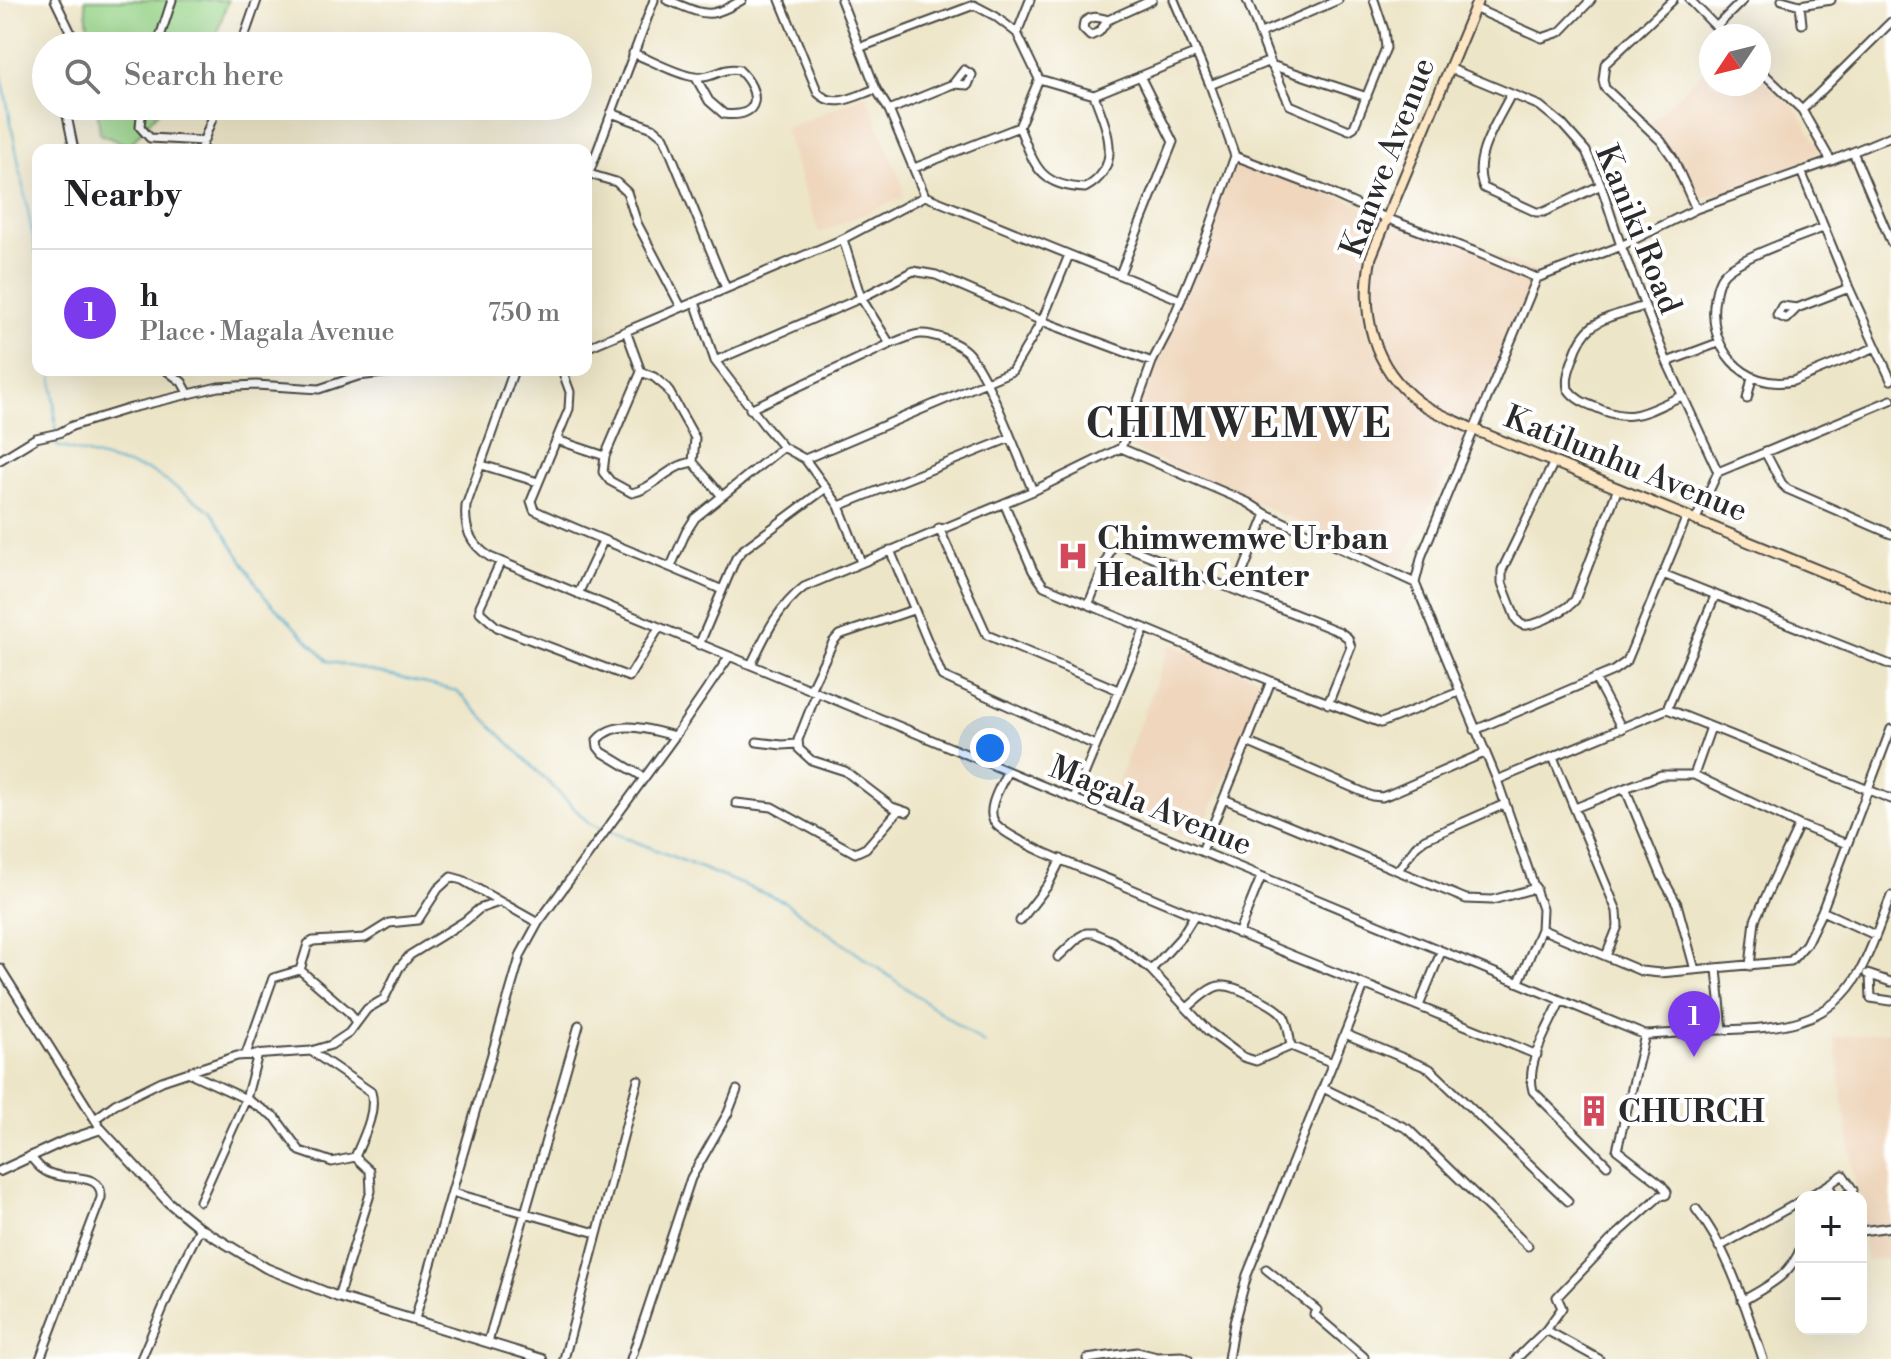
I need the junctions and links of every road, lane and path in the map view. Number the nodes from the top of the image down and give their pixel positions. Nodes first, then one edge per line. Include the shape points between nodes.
1 (55, 0) edge
2 (172, 0) edge
3 (257, 0) edge
4 (654, 0) edge
5 (667, 0) edge
6 (742, 0) edge
7 (780, 0) edge
8 (841, 0) edge
9 (1030, 0) edge
10 (1152, 0) edge
11 (1174, 0) edge
12 (1247, 0) edge
13 (1338, 0) edge
14 (1374, 0) edge
15 (1591, 0) edge
16 (1673, 0) edge
17 (1690, 0) edge
18 (1743, 0) edge
19 (1782, 0) edge
20 (1831, 0) edge
21 (975, 3) edge
22 (1476, 4) edge
23 (1800, 5) junction
24 (1108, 20) dead end
25 (1891, 22) edge
26 (1713, 24) edge
27 (1719, 24) edge
28 (1802, 24) dead end
29 (70, 32) edge
30 (162, 32) edge
31 (246, 32) edge
32 (1017, 33) junction
33 (1261, 33) junction
34 (861, 47) junction
35 (633, 53) junction
36 (1197, 53) junction
37 (1270, 63) junction
38 (1449, 68) junction
39 (1140, 76) junction
40 (696, 78) junction
41 (1039, 79) junction
42 (1771, 80) edge
43 (953, 84) dead end
44 (1210, 85) junction
45 (876, 89) junction
46 (1511, 94) junction
47 (1094, 95) junction
48 (1367, 97) junction
49 (889, 110) junction
50 (1802, 110) junction
51 (611, 113) junction
52 (68, 120) edge
53 (141, 120) edge
54 (212, 120) edge
55 (1019, 127) junction
56 (1891, 136) edge
57 (73, 144) edge
58 (189, 144) edge
59 (203, 144) edge
60 (1853, 152) junction
61 (1235, 156) junction
62 (1831, 161) junction
63 (592, 164) edge
64 (914, 168) junction
65 (1801, 171) junction
66 (592, 178) edge
67 (1601, 185) junction
68 (925, 196) junction
69 (1696, 209) junction
70 (1386, 218) junction
71 (1823, 228) junction
72 (843, 239) junction
73 (1891, 242) edge
74 (1621, 246) junction
75 (1069, 255) junction
76 (1120, 274) junction
77 (1537, 278) junction
78 (726, 288) junction
79 (1849, 288) junction
80 (861, 298) junction
81 (1181, 300) junction
82 (695, 302) junction
83 (1644, 306) junction
84 (681, 307) junction
85 (1797, 308) dead end
86 (1042, 321) junction
87 (626, 331) junction
88 (1371, 338) joint
89 (1718, 343) junction
90 (890, 344) junction
91 (592, 345) edge
92 (1876, 347) junction
93 (715, 361) junction
94 (1152, 362) junction
95 (1667, 362) junction
96 (641, 372) junction
97 (174, 376) edge
98 (358, 376) edge
99 (512, 376) edge
100 (564, 376) edge
101 (1752, 378) junction
102 (1891, 380) edge
103 (986, 383) junction
104 (188, 393) junction
105 (1682, 396) junction
106 (1747, 399) dead end
107 (1891, 400) edge
108 (750, 409) junction
109 (1475, 430) junction
110 (1010, 438) junction
111 (557, 440) junction
112 (783, 447) junction
113 (1121, 448) junction
114 (1765, 452) junction
115 (605, 456) junction
116 (805, 459) junction
117 (0, 460) edge
118 (693, 462) junction
119 (1554, 462) junction
120 (482, 465) junction
121 (1718, 472) junction
122 (538, 482) junction
123 (826, 488) junction
124 (1618, 488) junction
125 (1033, 491) junction
126 (721, 495) junction
127 (1004, 503) junction
128 (839, 506) junction
129 (1266, 514) junction
130 (1691, 518) junction
131 (1891, 522) edge
132 (939, 528) junction
133 (1888, 533) edge
134 (603, 541) junction
135 (890, 550) junction
136 (861, 562) junction
137 (500, 563) junction
138 (671, 566) junction
139 (1663, 574) junction
140 (1415, 583) junction
141 (1236, 589) junction
142 (722, 590) junction
143 (578, 594) junction
144 (1715, 596) junction
145 (1891, 600) edge
146 (1089, 603) junction
147 (913, 610) junction
148 (659, 628) junction
149 (1145, 628) junction
150 (699, 645) junction
151 (729, 657) junction
152 (751, 665) junction
153 (1891, 665) edge
154 (1595, 678) junction
155 (1271, 681) junction
156 (1118, 690) junction
157 (814, 691) junction
158 (1459, 692) junction
159 (1328, 704) junction
160 (1667, 709) junction
161 (1711, 727) junction
162 (1622, 729) junction
163 (1891, 729) edge
164 (1475, 730) junction
165 (675, 736) junction
166 (757, 742) dead end
167 (1247, 742) junction
168 (797, 744) junction
169 (1095, 745) junction
170 (1484, 753) junction
171 (1553, 757) junction
172 (1007, 772) junction
173 (1694, 775) junction
174 (645, 778) junction
175 (1497, 780) junction
176 (1625, 788) junction
177 (1868, 790) junction
178 (1074, 799) junction
179 (1224, 799) junction
180 (1891, 799) edge
181 (736, 803) dead end
182 (1505, 804) junction
183 (1575, 808) junction
184 (1799, 825) junction
185 (1847, 844) junction
186 (1202, 851) junction
187 (1061, 859) junction
188 (1398, 870) junction
189 (1261, 877) junction
190 (1536, 888) junction
191 (1891, 896) edge
192 (499, 902) junction
193 (1822, 911) junction
194 (1194, 916) junction
195 (1020, 921) dead end
196 (538, 923) junction
197 (1541, 929) junction
198 (1238, 934) junction
199 (1875, 935) junction
200 (1441, 952) junction
201 (1606, 956) junction
202 (1058, 957) dead end
203 (1750, 966) junction
204 (0, 968) edge
205 (1717, 969) junction
206 (300, 970) junction
207 (1151, 970) junction
208 (1695, 970) junction
209 (1860, 971) junction
210 (1870, 975) junction
211 (1519, 982) junction
212 (1891, 982) edge
213 (1364, 986) junction
214 (1891, 1001) edge
215 (1560, 1002) junction
216 (1419, 1006) junction
217 (1187, 1008) junction
218 (356, 1023) junction
219 (579, 1025) dead end
220 (1723, 1030) junction
221 (1345, 1034) junction
222 (1645, 1035) junction
223 (1291, 1046) junction
224 (311, 1051) junction
225 (246, 1054) junction
226 (258, 1054) junction
227 (1537, 1055) junction
228 (1333, 1063) junction
229 (188, 1073) junction
230 (638, 1080) dead end
231 (1323, 1088) junction
232 (737, 1090) dead end
233 (246, 1099) junction
234 (95, 1119) junction
235 (101, 1129) junction
236 (30, 1156) junction
237 (355, 1157) junction
238 (1607, 1165) dead end
239 (0, 1171) edge
240 (1828, 1185) junction
241 (1818, 1191) edge
242 (1832, 1191) edge
243 (1852, 1191) edge
244 (454, 1193) junction
245 (200, 1201) dead end
246 (1568, 1201) dead end
247 (1795, 1204) edge
248 (1696, 1209) dead end
249 (525, 1211) junction
250 (1891, 1227) edge
251 (200, 1228) junction
252 (1867, 1230) edge
253 (596, 1233) junction
254 (1528, 1246) dead end
255 (1719, 1247) junction
256 (1796, 1263) edge
257 (1266, 1269) dead end
258 (338, 1297) junction
259 (1742, 1301) junction
260 (415, 1319) junction
261 (1546, 1330) junction
262 (488, 1342) junction
263 (1364, 1357) dead end
264 (40, 1359) edge
265 (141, 1359) edge
266 (542, 1359) edge
267 (564, 1359) edge
268 (631, 1359) edge
269 (1087, 1359) edge
270 (1188, 1359) edge
271 (1228, 1359) edge
272 (1516, 1359) edge
273 (1599, 1359) edge
274 (1763, 1359) edge

1 - 29 street
2 - 30 street
3 - 31 street
4 - 35 street
5 - 6 street via 712,15
7 - 45 street via 818,93 840,102
8 - 34 street
9 - 32 street
10 - 24 street
11 - 36 street
12 - 33 street
13 - 33 street
14 - 48 street via 1386,48
15 - 22 street via 1560,32 1542,38
16 - 69 street via 1605,64 1603,80 1673,158
17 - 26 street
18 - 27 street
19 - 23 street
20 - 23 street
21 - 32 street
21 - 34 street
22 - 38 main road, Kanwe Avenue
23 - 28 street
25 - 50 street
32 - 41 street
33 - 37 street
34 - 45 street
35 - 40 street
35 - 51 street
36 - 39 street
36 - 44 street
37 - 44 street
37 - 48 street
37 - 48 street via 1290,105 1349,130
38 - 46 street, Kaniki Road
38 - 70 main road, Kanwe Avenue
39 - 47 street
39 - 76 street via 1173,142
40 - 40 street via 724,114 740,114 756,100 739,70
41 - 47 street
41 - 55 street
42 - 50 street
43 - 49 street
44 - 61 street
45 - 49 street
46 - 67 street, Kaniki Road via 1540,106 1562,124 1586,151
46 - 67 street via 1482,156 1479,173 1484,188 1544,212
47 - 55 street via 1111,149 1100,176 1085,188 1039,173
49 - 64 street
50 - 62 street
51 - 63 street
51 - 78 street via 664,137
52 - 57 street
53 - 58 street via 150,138
54 - 59 street
55 - 64 street
56 - 60 street
60 - 62 street
60 - 73 street
61 - 70 street
61 - 81 street
62 - 65 street
64 - 68 street
65 - 69 street
65 - 71 street
66 - 84 street via 616,182 627,192 637,223
67 - 74 street, Kaniki Road
68 - 72 street
68 - 75 street
69 - 74 street
70 - 77 street
70 - 88 main road, Kanwe Avenue via 1368,271
71 - 79 street
71 - 89 street via 1721,276 1713,317
72 - 78 street
72 - 80 street
74 - 77 street
74 - 83 street, Kaniki Road
75 - 76 street
75 - 86 street
76 - 81 street
77 - 109 street
78 - 82 street
79 - 85 street
79 - 92 street
80 - 86 street via 920,271
80 - 90 street
80 - 93 street
81 - 94 street
82 - 84 street
82 - 93 street
83 - 95 street, Kaniki Road
83 - 105 street via 1593,324 1579,337 1568,389 1578,400 1621,417
84 - 87 street
86 - 94 street
86 - 103 street via 1018,366
87 - 91 street
87 - 96 street
88 - 109 main road, Katilunhu Avenue via 1399,385 1421,403
89 - 95 street
89 - 101 street
90 - 103 street via 922,333 958,345
90 - 108 street
92 - 101 street via 1793,381
92 - 102 street
93 - 108 street
94 - 113 street
95 - 105 street, Kaniki Road
96 - 115 street
96 - 118 street via 667,388 695,438
97 - 104 street
98 - 104 street via 319,389 256,385
99 - 120 street, Magala Avenue
100 - 111 street via 571,399
101 - 106 street
103 - 110 street
103 - 116 street
104 - 117 street via 36,438
105 - 121 street, Kaniki Road
107 - 114 street
108 - 112 street
109 - 119 main road, Katilunhu Avenue
109 - 140 street
110 - 125 street
110 - 128 street
111 - 115 street
111 - 122 street
112 - 116 street
112 - 126 street
113 - 125 street
113 - 129 street
114 - 121 street
114 - 133 street via 1787,489
115 - 118 street via 606,477 632,493 675,466
116 - 123 street
118 - 126 street
119 - 124 main road, Katilunhu Avenue
119 - 124 street via 1502,570 1502,583 1520,624 1565,609 1575,600
120 - 122 street
120 - 137 street, Magala Avenue via 465,519 472,542
121 - 130 street
122 - 134 street via 531,501 534,510
123 - 128 street
123 - 142 street via 744,549
124 - 130 main road, Katilunhu Avenue
125 - 127 street
126 - 138 street via 690,524
127 - 132 street
127 - 146 street via 1037,579
128 - 136 street
129 - 140 street
129 - 141 street
130 - 139 street
130 - 145 main road, Katilunhu Avenue
131 - 133 street
132 - 135 street
132 - 156 street via 987,635
134 - 138 street
134 - 143 street
135 - 136 street
135 - 147 street
136 - 152 street via 789,599
137 - 143 street, Magala Avenue
137 - 148 street via 480,606 497,627 629,677
138 - 142 street
139 - 144 street
139 - 154 street via 1627,661
140 - 158 street
141 - 146 street via 1117,543
141 - 159 street via 1348,638 1351,647
142 - 150 street
143 - 148 street, Magala Avenue
144 - 153 street
144 - 160 street
146 - 149 street
147 - 157 street via 839,635
147 - 169 street via 942,676
148 - 150 street, Magala Avenue
149 - 155 street
149 - 156 street
150 - 151 street, Magala Avenue
151 - 152 street, Magala Avenue
151 - 165 street
152 - 157 street, Magala Avenue
154 - 162 street
154 - 164 street
155 - 159 street
155 - 167 street
156 - 169 street
157 - 168 street
157 - 172 street, Magala Avenue
158 - 159 street via 1381,723
158 - 164 street
160 - 161 street
160 - 162 street
161 - 173 street
161 - 177 street
162 - 171 street
163 - 177 street
164 - 170 street
165 - 174 street
165 - 174 street via 617,727 597,740 602,752
166 - 168 street
167 - 170 street via 1382,797
167 - 179 street
168 - 181 street via 811,760 845,771 903,811 855,853 772,807
169 - 178 street
170 - 175 street
171 - 175 street
171 - 183 street
172 - 178 street, Magala Avenue
172 - 187 street via 992,817 1004,831
173 - 176 street via 1661,775
173 - 184 street
174 - 196 street
175 - 182 street
176 - 183 street
176 - 208 street via 1677,904
177 - 180 street
177 - 185 street
178 - 186 street, Magala Avenue
179 - 186 street
179 - 188 street
182 - 188 street via 1425,839
182 - 190 street
183 - 201 street via 1617,911 1618,926
184 - 185 street
184 - 203 street via 1755,920
185 - 193 street
186 - 189 street, Magala Avenue
187 - 194 street
187 - 195 street
188 - 190 street via 1480,901
189 - 198 street
189 - 200 street, Magala Avenue
190 - 197 street
191 - 199 street, Magala Avenue
192 - 196 street
192 - 206 street via 451,877 418,920 389,923 365,938 313,941
192 - 218 street via 479,909 410,955 384,999
193 - 199 street
193 - 203 street via 1791,961
194 - 198 street
194 - 207 street
196 - 244 street via 516,969
197 - 201 street
197 - 211 street
198 - 213 street
199 - 209 street, Magala Avenue
200 - 211 street, Magala Avenue
200 - 216 street
201 - 208 street via 1641,971
202 - 207 street via 1079,937 1094,933
203 - 205 street
204 - 234 street
205 - 208 street
205 - 220 street
206 - 218 street
206 - 225 street via 273,978
207 - 217 street
209 - 210 street
209 - 220 street, Magala Avenue via 1835,1001 1801,1022
210 - 212 street
210 - 214 street via 1871,998
211 - 215 street, Magala Avenue
213 - 216 street
213 - 221 street
215 - 222 street, Magala Avenue
215 - 227 street
216 - 227 street
217 - 223 street via 1243,1057 1256,1061
217 - 223 street via 1210,990 1229,987 1281,1013
218 - 224 street via 331,1045
219 - 249 street
220 - 222 street, Magala Avenue
221 - 228 street
221 - 246 street via 1430,1069
222 - 261 street via 1617,1150 1661,1184 1666,1195 1611,1240 1557,1297 1562,1308
223 - 228 street
224 - 226 street
224 - 237 street via 371,1092 374,1100
225 - 226 street
225 - 229 street
226 - 233 street
227 - 238 street via 1530,1080 1537,1098
228 - 231 street
229 - 233 street
229 - 234 street via 141,1091
230 - 253 street
231 - 254 street via 1408,1129
231 - 271 street via 1247,1275
232 - 268 street via 691,1178
233 - 237 street via 281,1123 300,1151 332,1162
233 - 245 street
234 - 235 street
235 - 236 street
235 - 251 street via 153,1187
236 - 239 street
236 - 264 street via 41,1169 102,1189
237 - 258 street via 370,1171 371,1191
240 - 241 street
240 - 242 street
240 - 243 street via 1843,1175
244 - 249 street
244 - 260 street
247 - 255 street
248 - 255 street
249 - 253 street
249 - 262 street
250 - 252 street
251 - 258 street via 266,1268
251 - 265 street
253 - 267 street
255 - 259 street
256 - 259 street
257 - 263 street
258 - 260 street
259 - 274 street
260 - 262 street
261 - 272 street
261 - 273 street
262 - 266 street
269 - 270 street via 1137,1352

